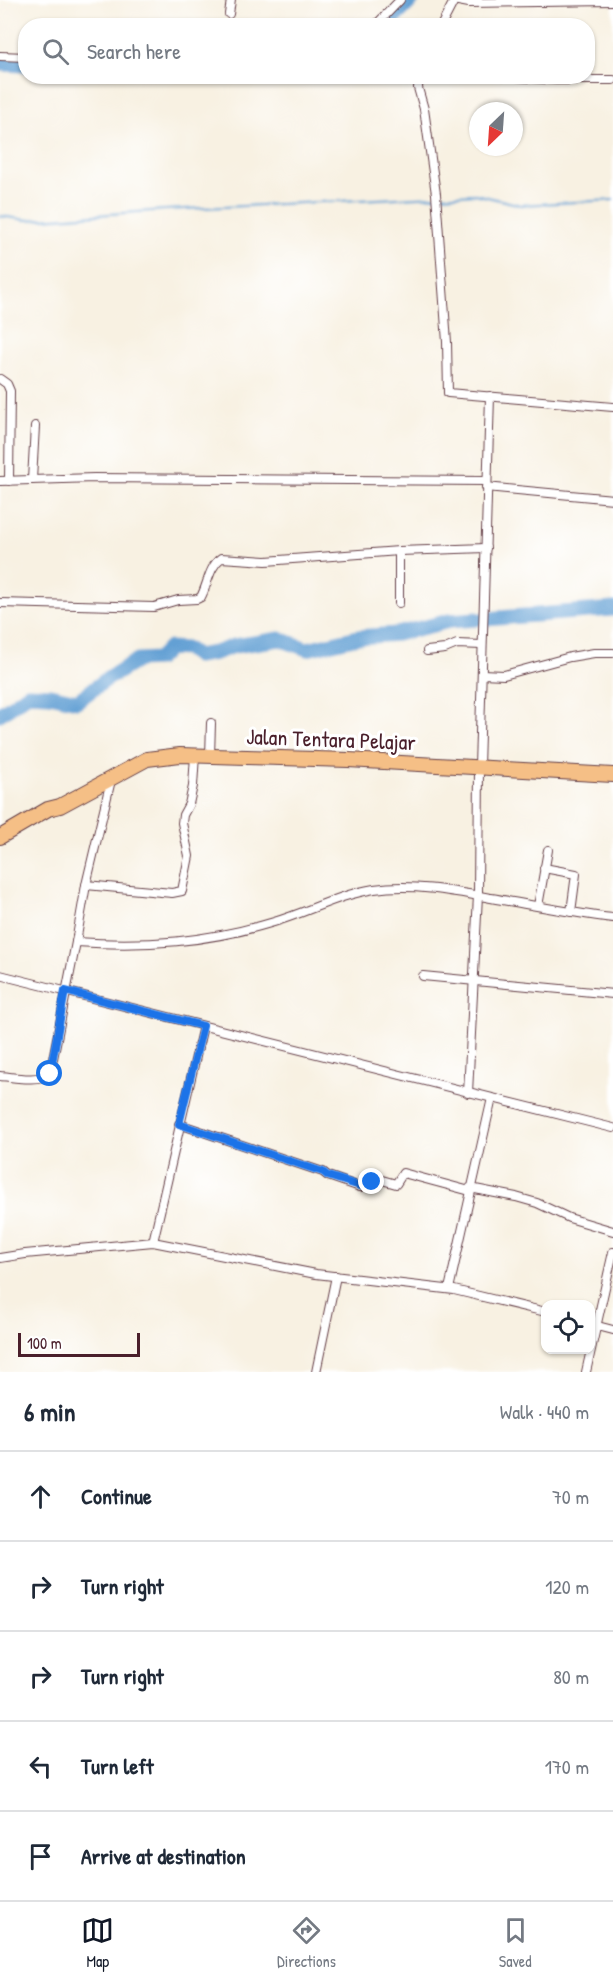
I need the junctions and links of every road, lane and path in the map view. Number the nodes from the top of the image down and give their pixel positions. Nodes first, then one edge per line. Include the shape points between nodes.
1 (231, 0) edge
2 (400, 0) edge
3 (453, 0) edge
4 (613, 1) edge
5 (229, 14) dead end
6 (383, 18) edge
7 (445, 18) edge
8 (0, 56) edge
9 (18, 57) edge
10 (595, 80) edge
11 (613, 80) edge
12 (418, 84) edge
13 (0, 379) edge
14 (490, 396) junction
15 (613, 407) edge
16 (35, 426) dead end
17 (32, 480) junction
18 (4, 481) edge
19 (487, 484) junction
20 (613, 499) edge
21 (486, 548) junction
22 (399, 551) junction
23 (0, 603) edge
24 (399, 603) dead end
25 (482, 645) junction
26 (427, 651) dead end
27 (613, 653) edge
28 (482, 674) junction
29 (211, 723) dead end
30 (195, 755) junction
31 (210, 756) junction
32 (479, 767) junction
33 (613, 775) edge
34 (112, 777) junction
35 (60, 806) junction
36 (0, 837) edge
37 (0, 847) edge
38 (548, 850) dead end
39 (544, 868) junction
40 (87, 885) junction
41 (478, 895) junction
42 (538, 906) junction
43 (571, 912) junction
44 (613, 918) edge
45 (76, 942) junction
46 (0, 975) edge
47 (423, 976) dead end
48 (474, 981) junction
49 (65, 991) junction
50 (613, 994) edge
51 (203, 1026) junction
52 (0, 1076) edge
53 (468, 1093) junction
54 (492, 1098) junction
55 (179, 1124) junction
56 (613, 1128) edge
57 (470, 1189) junction
58 (613, 1231) edge
59 (153, 1242) junction
60 (613, 1252) edge
61 (0, 1258) edge
62 (336, 1276) junction
63 (448, 1289) junction
64 (541, 1311) edge
65 (595, 1317) edge
66 (595, 1325) edge
67 (613, 1330) edge
68 (589, 1354) edge
69 (316, 1372) edge
70 (586, 1372) edge

1 - 5 street
2 - 6 street
3 - 4 street
3 - 7 street
8 - 9 street
10 - 11 street
12 - 14 street via 436,194 447,391
13 - 18 street via 10,391
14 - 15 street
14 - 19 street
16 - 17 street
17 - 18 street
17 - 19 street
19 - 20 street
19 - 21 street
21 - 22 street
21 - 25 street
22 - 23 street via 266,561 221,558 201,597 154,607
22 - 24 street
25 - 26 street via 457,644
25 - 28 street
27 - 28 street via 570,657 504,675
28 - 32 street
29 - 31 street
30 - 31 highway, Jalan Tentara Pelajar
30 - 34 highway, Jalan Tentara Pelajar via 147,759
30 - 40 street via 193,786 182,823 189,856 182,891
31 - 32 highway, Jalan Tentara Pelajar
32 - 33 highway, Jalan Tentara Pelajar
32 - 41 street
34 - 35 highway, Jalan Tentara Pelajar
34 - 40 street
35 - 36 highway, Jalan Tentara Pelajar
35 - 37 highway, Jalan Tentara Pelajar via 51,816
38 - 39 street
39 - 42 street
39 - 43 street via 576,874
40 - 45 street
41 - 42 street
41 - 45 street via 435,889 375,889 343,895 261,926 194,941 124,945
41 - 48 street
42 - 43 street
43 - 44 street
45 - 49 street
46 - 49 street
47 - 48 street
48 - 50 street
48 - 53 street
49 - 51 street
49 - 52 street via 50,1074 35,1078
51 - 53 street
51 - 55 street
53 - 54 street
54 - 56 street
54 - 57 street
55 - 57 street via 360,1186 364,1180 372,1182 375,1178 396,1184 403,1173
55 - 59 street
57 - 58 street via 516,1197
57 - 63 street
59 - 61 street
59 - 62 street
60 - 65 street
62 - 63 street
62 - 69 street
63 - 64 street
66 - 67 street
68 - 70 street

